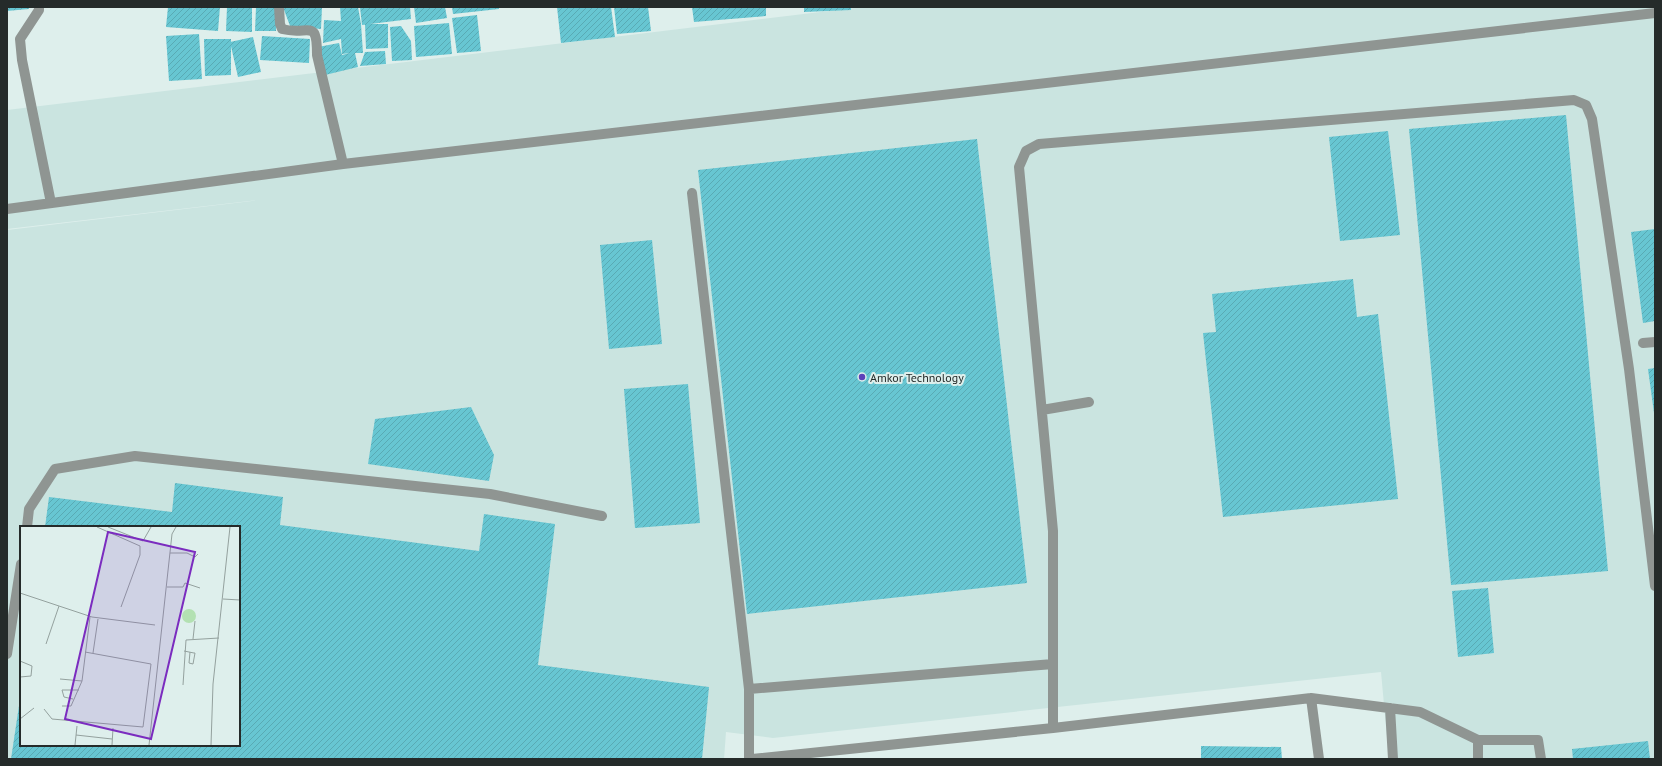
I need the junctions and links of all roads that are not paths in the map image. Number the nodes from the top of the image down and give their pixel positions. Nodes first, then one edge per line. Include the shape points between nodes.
1 (39, 7) edge
2 (280, 7) edge
3 (1655, 13) edge
4 (343, 164) junction
5 (692, 193) dead end
6 (51, 203) junction
7 (7, 208) edge
8 (1655, 342) edge
9 (1643, 343) dead end
10 (1089, 402) dead end
11 (1042, 410) junction
12 (602, 516) dead end
13 (27, 526) edge
14 (20, 570) edge
15 (1655, 586) edge
16 (7, 654) edge
17 (1054, 664) junction
18 (749, 689) junction
19 (1311, 698) junction
20 (1390, 708) junction
21 (1053, 728) junction
22 (1478, 740) junction
23 (749, 759) edge
24 (752, 759) edge
25 (1318, 759) edge
26 (1393, 759) edge
27 (1478, 759) edge
28 (1542, 759) edge

1 - 6 street via 20,38 22,60
2 - 4 street via 282,29 311,30 316,33 317,55
3 - 4 street
4 - 6 street
5 - 18 street
6 - 7 street
8 - 9 street
10 - 11 street
11 - 15 street via 1019,166 1026,151 1039,144 1574,100 1586,105 1592,119 1629,369
11 - 17 street via 1053,531
12 - 13 street via 490,494 134,456 55,468 29,509
14 - 16 street
17 - 18 street
17 - 21 street
18 - 23 street
19 - 20 street
19 - 21 street
19 - 25 street
20 - 22 street via 1420,712
20 - 26 street
21 - 24 street
22 - 27 street
22 - 28 street via 1538,740

